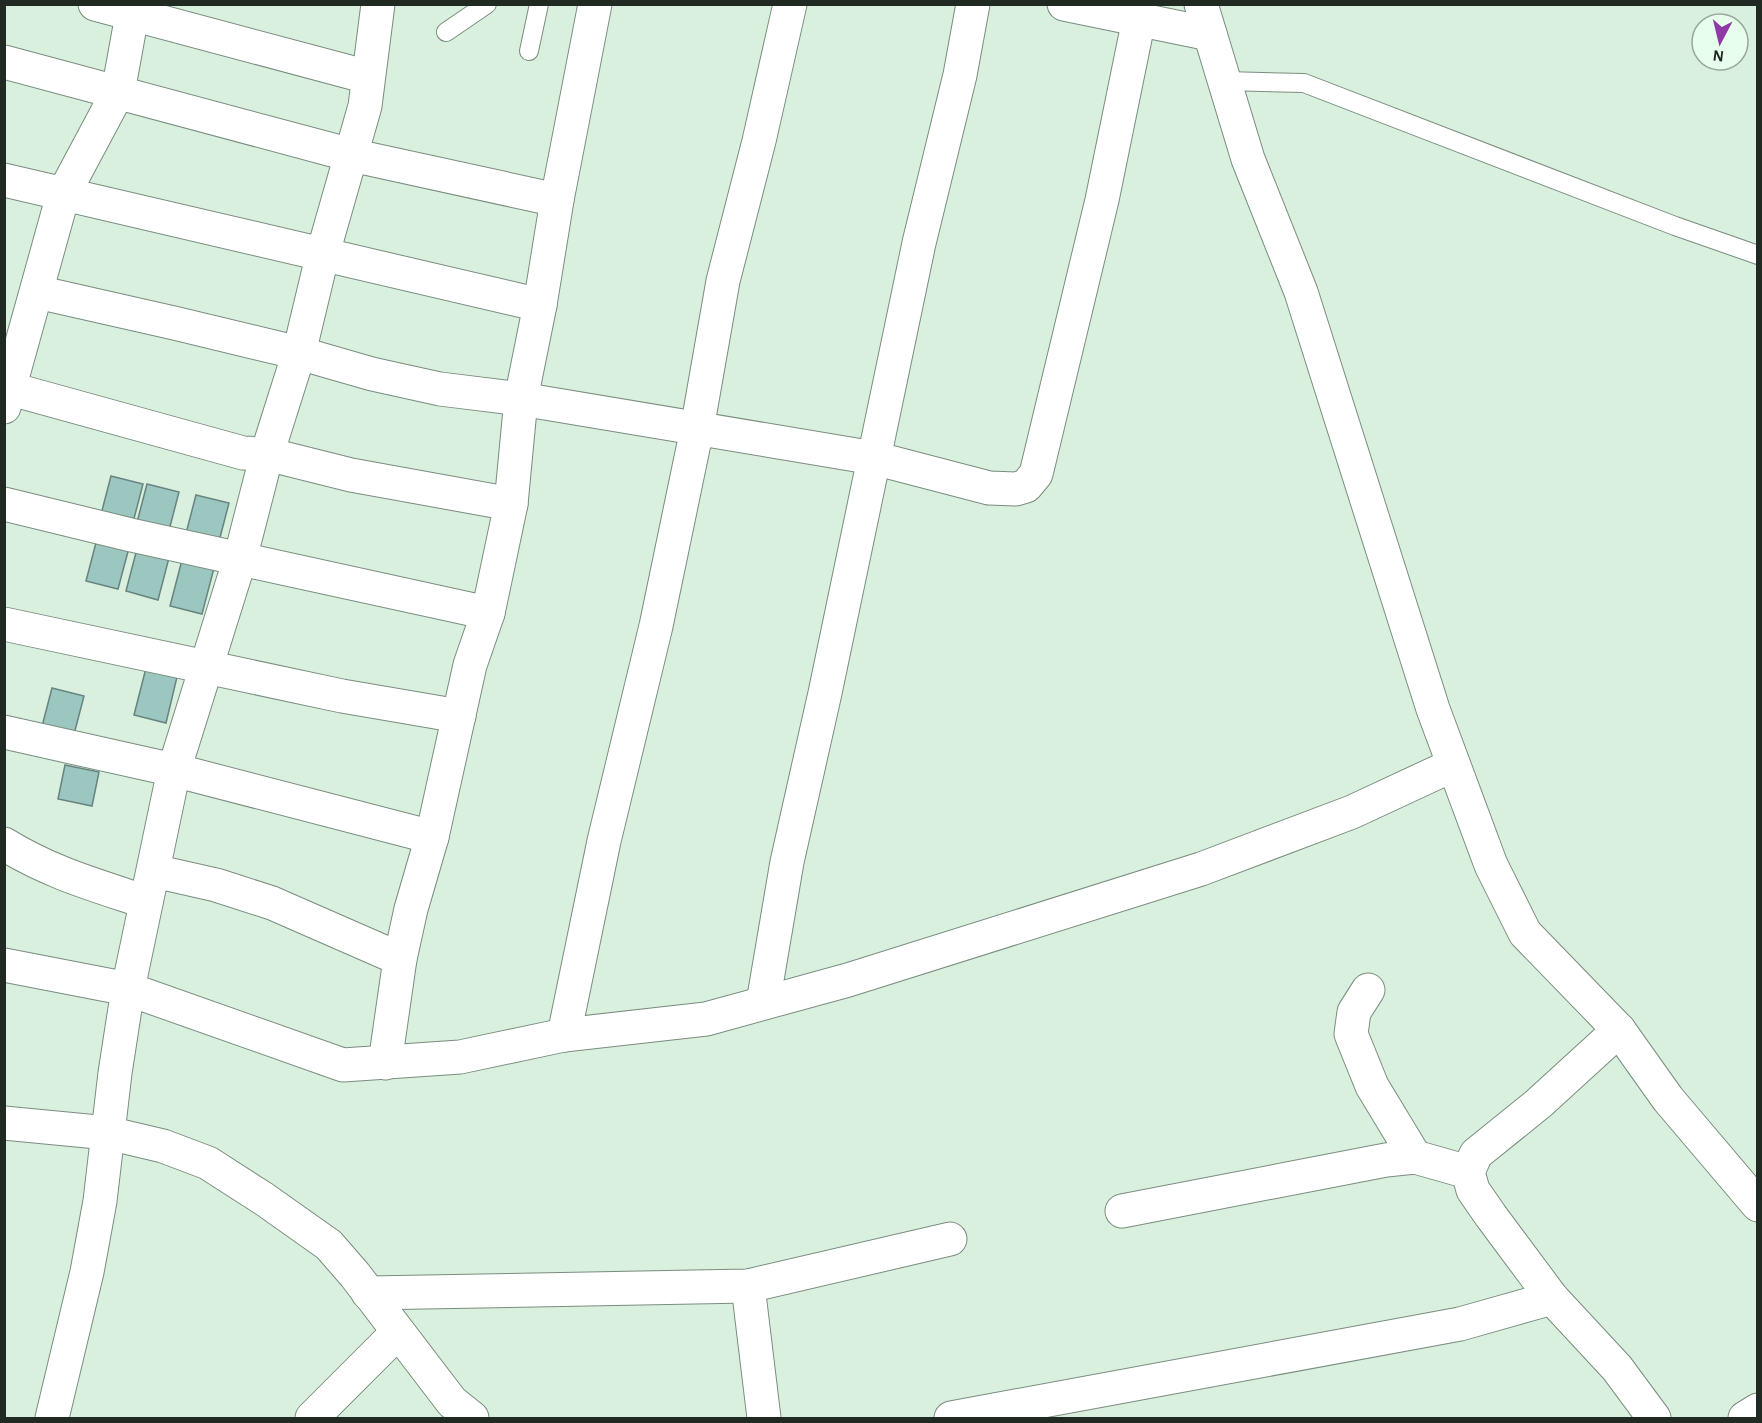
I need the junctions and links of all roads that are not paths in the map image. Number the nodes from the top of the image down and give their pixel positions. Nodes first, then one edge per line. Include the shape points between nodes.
1 (95, 4) edge
2 (378, 4) edge
3 (487, 4) edge
4 (538, 4) edge
5 (595, 4) edge
6 (790, 4) edge
7 (973, 4) edge
8 (1064, 4) edge
9 (132, 15) junction
10 (1139, 19) junction
11 (1205, 19) edge
12 (446, 32) dead end
13 (530, 51) dead end
14 (4, 62) edge
15 (368, 77) junction
16 (1225, 81) junction
17 (118, 92) junction
18 (351, 155) junction
19 (4, 180) edge
20 (63, 195) junction
21 (557, 200) junction
22 (323, 253) junction
23 (1758, 255) edge
24 (37, 292) junction
25 (540, 305) junction
26 (299, 353) junction
27 (6, 394) edge
28 (521, 399) junction
29 (697, 429) junction
30 (267, 454) junction
31 (874, 458) junction
32 (4, 504) edge
33 (511, 504) junction
34 (240, 559) junction
35 (488, 613) junction
36 (4, 624) edge
37 (207, 667) junction
38 (459, 716) junction
39 (4, 732) edge
40 (1453, 765) junction
41 (174, 770) junction
42 (432, 837) junction
43 (4, 844) edge
44 (154, 871) junction
45 (146, 902) junction
46 (400, 959) junction
47 (4, 965) edge
48 (128, 989) junction
49 (1368, 990) dead end
50 (763, 1003) junction
51 (1619, 1030) junction
52 (564, 1035) junction
53 (385, 1063) junction
54 (4, 1123) edge
55 (108, 1133) junction
56 (1415, 1157) junction
57 (1468, 1172) junction
58 (1758, 1205) edge
59 (1122, 1211) dead end
60 (950, 1239) dead end
61 (748, 1286) junction
62 (368, 1293) junction
63 (1552, 1298) junction
64 (398, 1332) junction
65 (1758, 1410) edge
66 (52, 1419) edge
67 (312, 1419) edge
68 (472, 1419) edge
69 (764, 1419) edge
70 (951, 1419) edge
71 (1654, 1419) edge
72 (1745, 1419) edge

1 - 9 street
2 - 15 street
3 - 12 lane
4 - 13 lane
5 - 21 street
6 - 29 street via 723,281
7 - 31 street
8 - 10 street
9 - 15 street
9 - 17 street
10 - 11 street
10 - 31 street via 1102,200 1036,474 1026,486 1016,489 989,488
11 - 16 street
14 - 17 street
15 - 18 street via 365,106
16 - 23 lane via 1304,83
16 - 40 street via 1248,159 1301,292
17 - 18 street
17 - 20 street
18 - 21 street
18 - 22 street
19 - 20 street
20 - 22 street
20 - 24 street
21 - 25 street
22 - 25 street
22 - 26 street
24 - 26 street
24 - 27 street
25 - 28 street
26 - 28 street via 440,389
26 - 30 street
27 - 30 street via 243,453
28 - 29 street
28 - 33 street
29 - 31 street
29 - 52 street
30 - 33 street via 351,475
30 - 34 street
31 - 50 street via 787,862
32 - 34 street
33 - 35 street
34 - 35 street
34 - 37 street
35 - 38 street via 470,665
36 - 37 street
37 - 38 street
37 - 41 street
38 - 42 street
39 - 41 street
40 - 50 street via 1352,812 1201,869 926,957
40 - 51 street via 1491,865 1525,933
41 - 42 street
41 - 44 street
42 - 46 street
43 - 45 street via 67,876
44 - 45 street
44 - 46 street via 272,903
45 - 48 street
46 - 53 street
47 - 48 street
48 - 53 street via 343,1065
48 - 55 street
49 - 56 street via 1354,1011 1352,1034 1372,1086
50 - 52 street via 706,1018
51 - 57 street via 1476,1154
51 - 58 street via 1668,1100
52 - 53 street via 460,1057
54 - 55 street
55 - 62 street via 208,1162 329,1245
55 - 66 street via 87,1272
56 - 57 street
56 - 59 street
57 - 63 street via 1473,1190
60 - 61 street
61 - 62 street
61 - 69 street
62 - 64 street
63 - 70 street via 1449,1326
63 - 71 street via 1617,1368
64 - 67 street
64 - 68 street via 452,1402
65 - 72 street

